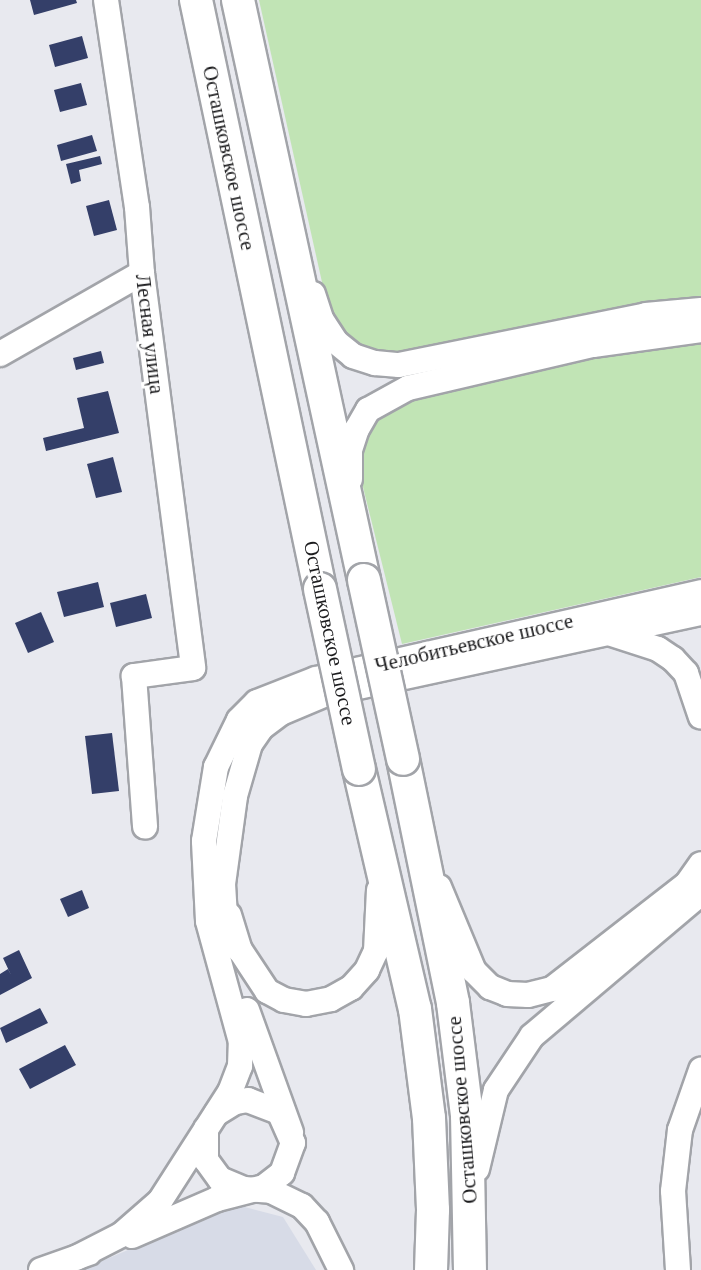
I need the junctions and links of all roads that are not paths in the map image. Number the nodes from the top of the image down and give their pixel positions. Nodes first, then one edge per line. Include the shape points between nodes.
1 (106, 0) edge
2 (196, 0) edge
3 (238, 0) edge
4 (284, 212) junction
5 (142, 273) junction
6 (701, 310) edge
7 (701, 330) edge
8 (0, 354) edge
9 (363, 579) junction
10 (701, 592) edge
11 (701, 613) edge
12 (612, 634) junction
13 (701, 717) edge
14 (417, 821) junction
15 (372, 824) junction
16 (145, 827) dead end
17 (225, 862) junction
18 (701, 864) edge
19 (701, 893) edge
20 (701, 1070) edge
21 (211, 1121) junction
22 (291, 1132) junction
23 (254, 1189) junction
24 (472, 1210) junction
25 (76, 1258) junction
26 (41, 1270) edge
27 (341, 1270) edge
28 (431, 1270) edge
29 (470, 1270) edge
30 (678, 1270) edge

1 - 5 street, Лесная улица via 137,207
2 - 15 main road, Осташковское шоссе, bridge
3 - 4 main road, Осташковское шоссе
4 - 6 street via 321,319 336,342 353,356 375,363 432,359 646,315
4 - 9 main road, Осташковское шоссе
5 - 8 street
5 - 16 street, Лесная улица via 193,668 134,676
7 - 9 street via 649,335 448,376 384,398 368,410 350,450 349,474
9 - 14 main road, Осташковское шоссе, bridge
10 - 21 street, Челобитьевское шоссе via 316,679 265,698 239,720 216,767 204,841 208,921 241,1042 240,1066 230,1092
11 - 12 street, Челобитьевское шоссе
12 - 13 street via 658,649 674,659 686,673
12 - 17 street, Челобитьевское шоссе via 326,694 281,712 261,728 250,744 235,796
14 - 18 street via 474,971 490,987 507,994 528,995 552,989 687,884
14 - 24 main road, Осташковское шоссе via 453,1003 467,1115
15 - 17 street via 380,914 376,951 368,970 351,988 331,999 306,1004 284,1000 267,991 250,968 231,928
15 - 28 main road, Осташковское шоссе via 415,1009 429,1118 434,1210
17 - 22 street, Челобитьевское шоссе via 224,906 232,965
19 - 24 street via 532,1036 511,1063 496,1090 486,1121
20 - 30 street via 680,1130 674,1191
21 - 22 street, Челобитьевское шоссе via 235,1102 260,1102 279,1112
21 - 23 street via 204,1150 211,1169 230,1185
21 - 25 street, Челобитьевское шоссе via 149,1213 121,1235
22 - 23 street, Челобитьевское шоссе via 288,1164 273,1182
23 - 25 street, Челобитьевское шоссе via 217,1198
23 - 27 street via 287,1197 302,1206 317,1222
24 - 29 main road, Осташковское шоссе
25 - 26 street, Челобитьевское шоссе

